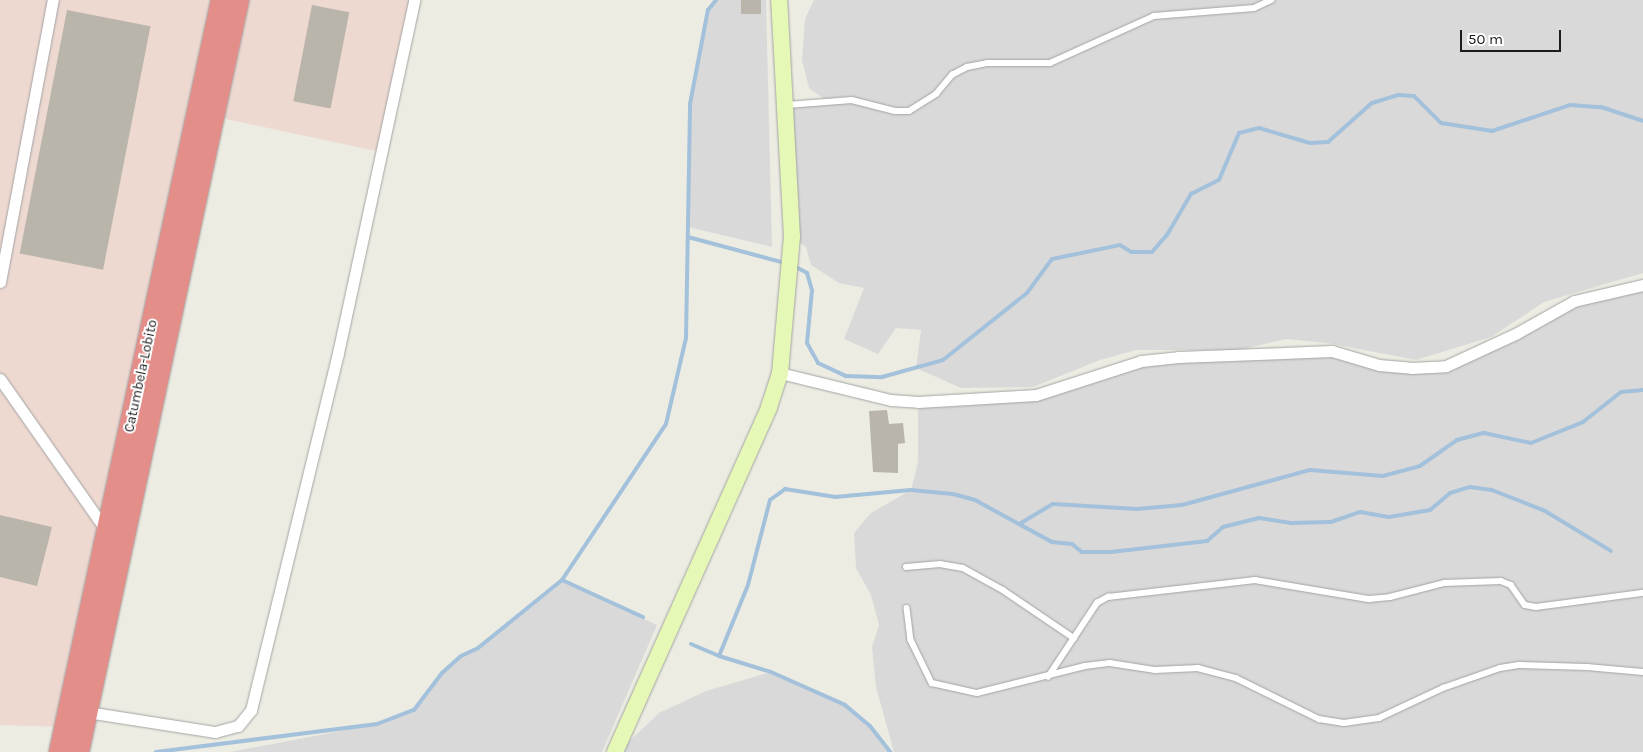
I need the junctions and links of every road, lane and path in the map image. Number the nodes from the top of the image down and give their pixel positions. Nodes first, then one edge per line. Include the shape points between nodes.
1 (54, 0) edge
2 (221, 0) edge
3 (239, 0) edge
4 (414, 0) edge
5 (779, 0) edge
6 (1271, 0) edge
7 (782, 105) junction
8 (0, 282) edge
9 (1643, 284) edge
10 (780, 373) junction
11 (0, 379) edge
12 (108, 534) junction
13 (906, 567) dead end
14 (1643, 593) edge
15 (907, 608) dead end
16 (1074, 638) junction
17 (1643, 672) edge
18 (1048, 677) junction
19 (88, 712) junction
20 (59, 752) edge
21 (79, 752) edge
22 (615, 752) edge

1 - 8 street
2 - 12 highway, Catumbela-Lobito
3 - 19 highway, Catumbela-Lobito
4 - 19 street via 338,353 251,710 238,726 215,732
5 - 7 street
6 - 7 lane via 1254,8 1154,16 1050,63 987,63 966,67 952,75 936,94 909,111 895,111 852,100
7 - 10 street via 792,237
9 - 10 street via 1574,301 1446,366 1411,368 1379,365 1332,351 1178,357 1140,361 1036,395 918,402 891,400
10 - 22 street via 769,407
11 - 12 street
12 - 20 highway, Catumbela-Lobito
13 - 16 lane via 940,564 963,568 1003,590
14 - 16 lane via 1536,607 1525,606 1511,585 1501,581 1444,583 1390,597 1370,598 1255,580 1108,597 1097,603
15 - 18 lane via 910,640 932,683 977,693
16 - 18 lane
17 - 18 lane via 1562,666 1500,668 1443,688 1379,718 1344,723 1318,719 1236,678 1198,668 1155,670 1110,663 1085,666
19 - 21 highway, Catumbela-Lobito

